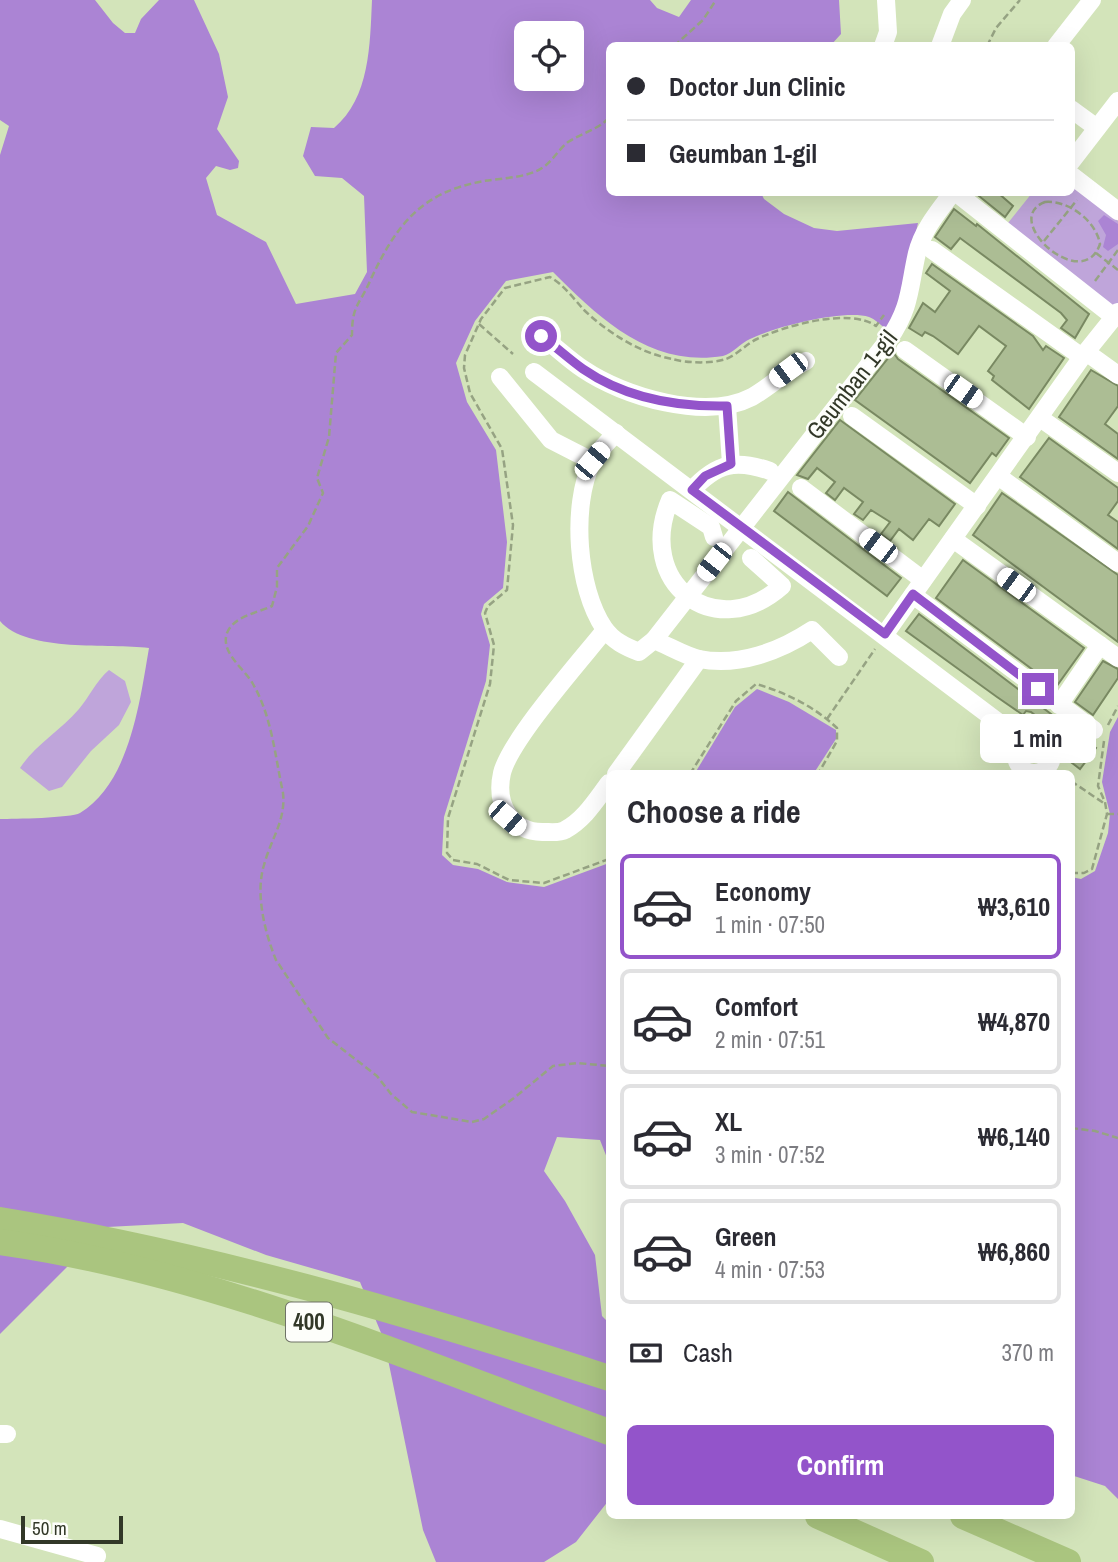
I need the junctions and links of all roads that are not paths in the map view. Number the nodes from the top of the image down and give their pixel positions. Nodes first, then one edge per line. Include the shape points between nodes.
1 (886, 0) edge
2 (962, 0) edge
3 (1092, 0) edge
4 (884, 42) edge
5 (942, 42) edge
6 (1059, 42) edge
7 (1118, 85) edge
8 (1118, 101) edge
9 (1075, 113) edge
10 (1093, 125) junction
11 (1075, 140) edge
12 (1075, 155) edge
13 (1075, 178) edge
14 (951, 196) edge
15 (959, 196) edge
16 (1118, 211) edge
17 (932, 250) dead end
18 (1116, 314) edge
19 (541, 336) dead end
20 (905, 350) dead end
21 (1084, 355) junction
22 (806, 361) dead end
23 (534, 372) dead end
24 (1118, 375) edge
25 (500, 377) dead end
26 (727, 406) junction
27 (852, 416) dead end
28 (1040, 418) junction
29 (616, 433) junction
30 (1027, 436) junction
31 (592, 461) junction
32 (731, 464) junction
33 (770, 471) dead end
34 (1118, 473) edge
35 (998, 476) junction
36 (800, 488) dead end
37 (692, 490) junction
38 (977, 506) junction
39 (741, 527) junction
40 (714, 537) dead end
41 (953, 539) junction
42 (751, 558) dead end
43 (1118, 563) edge
44 (918, 587) junction
45 (687, 597) junction
46 (605, 630) junction
47 (885, 634) junction
48 (654, 640) junction
49 (1100, 645) junction
50 (839, 657) dead end
51 (1118, 658) edge
52 (699, 659) junction
53 (1059, 705) junction
54 (1094, 730) dead end
55 (1022, 740) junction
56 (619, 770) edge
57 (1028, 770) edge
58 (1054, 770) edge
59 (606, 787) edge
60 (0, 1220) edge
61 (0, 1242) edge
62 (606, 1377) edge
63 (606, 1431) edge
64 (825, 1519) edge
65 (970, 1519) edge
66 (0, 1529) edge
67 (97, 1556) dead end
68 (922, 1562) edge
69 (1068, 1562) edge

1 - 4 street
2 - 5 street
3 - 6 street
7 - 10 street
8 - 10 street
9 - 10 street
10 - 11 street
10 - 12 street
13 - 16 street
14 - 39 street, Geumban 1-gil via 928,226 918,251 912,291 896,329
15 - 18 street
17 - 21 street
18 - 21 street
19 - 26 street via 605,382 688,407
20 - 30 street, Geumban 1-gil
21 - 24 street
21 - 28 street
22 - 26 street via 752,397
23 - 29 street
25 - 31 street via 551,440
26 - 32 street
27 - 38 street
28 - 30 street
28 - 34 street
29 - 31 street
29 - 37 street
30 - 35 street
31 - 46 street via 580,502 579,542 588,588
32 - 33 street
32 - 37 street via 705,476
35 - 38 street
35 - 43 street
36 - 44 street
37 - 39 street
38 - 41 street
39 - 45 street, Geumban 1-gil
39 - 47 street
40 - 45 street via 711,527 670,500 661,521 660,545 664,565
41 - 44 street
41 - 49 street
42 - 45 street via 782,586 768,598 728,608
44 - 47 street
44 - 53 street
45 - 48 street, Geumban 1-gil
46 - 48 street via 621,645 639,652
46 - 59 street via 514,748 502,774 502,799 507,818 519,828 563,831 586,815
47 - 55 street
48 - 52 street
49 - 51 street
49 - 53 street
50 - 52 street via 812,630 787,646 758,656
52 - 56 street
53 - 54 street
55 - 57 street via 1016,756 1020,767
55 - 58 street via 1034,736 1046,740
60 - 62 highway, 400 via 71,1231 258,1273 481,1336
61 - 63 highway, 400 via 50,1249 279,1310
64 - 68 highway
65 - 69 highway
66 - 67 street

